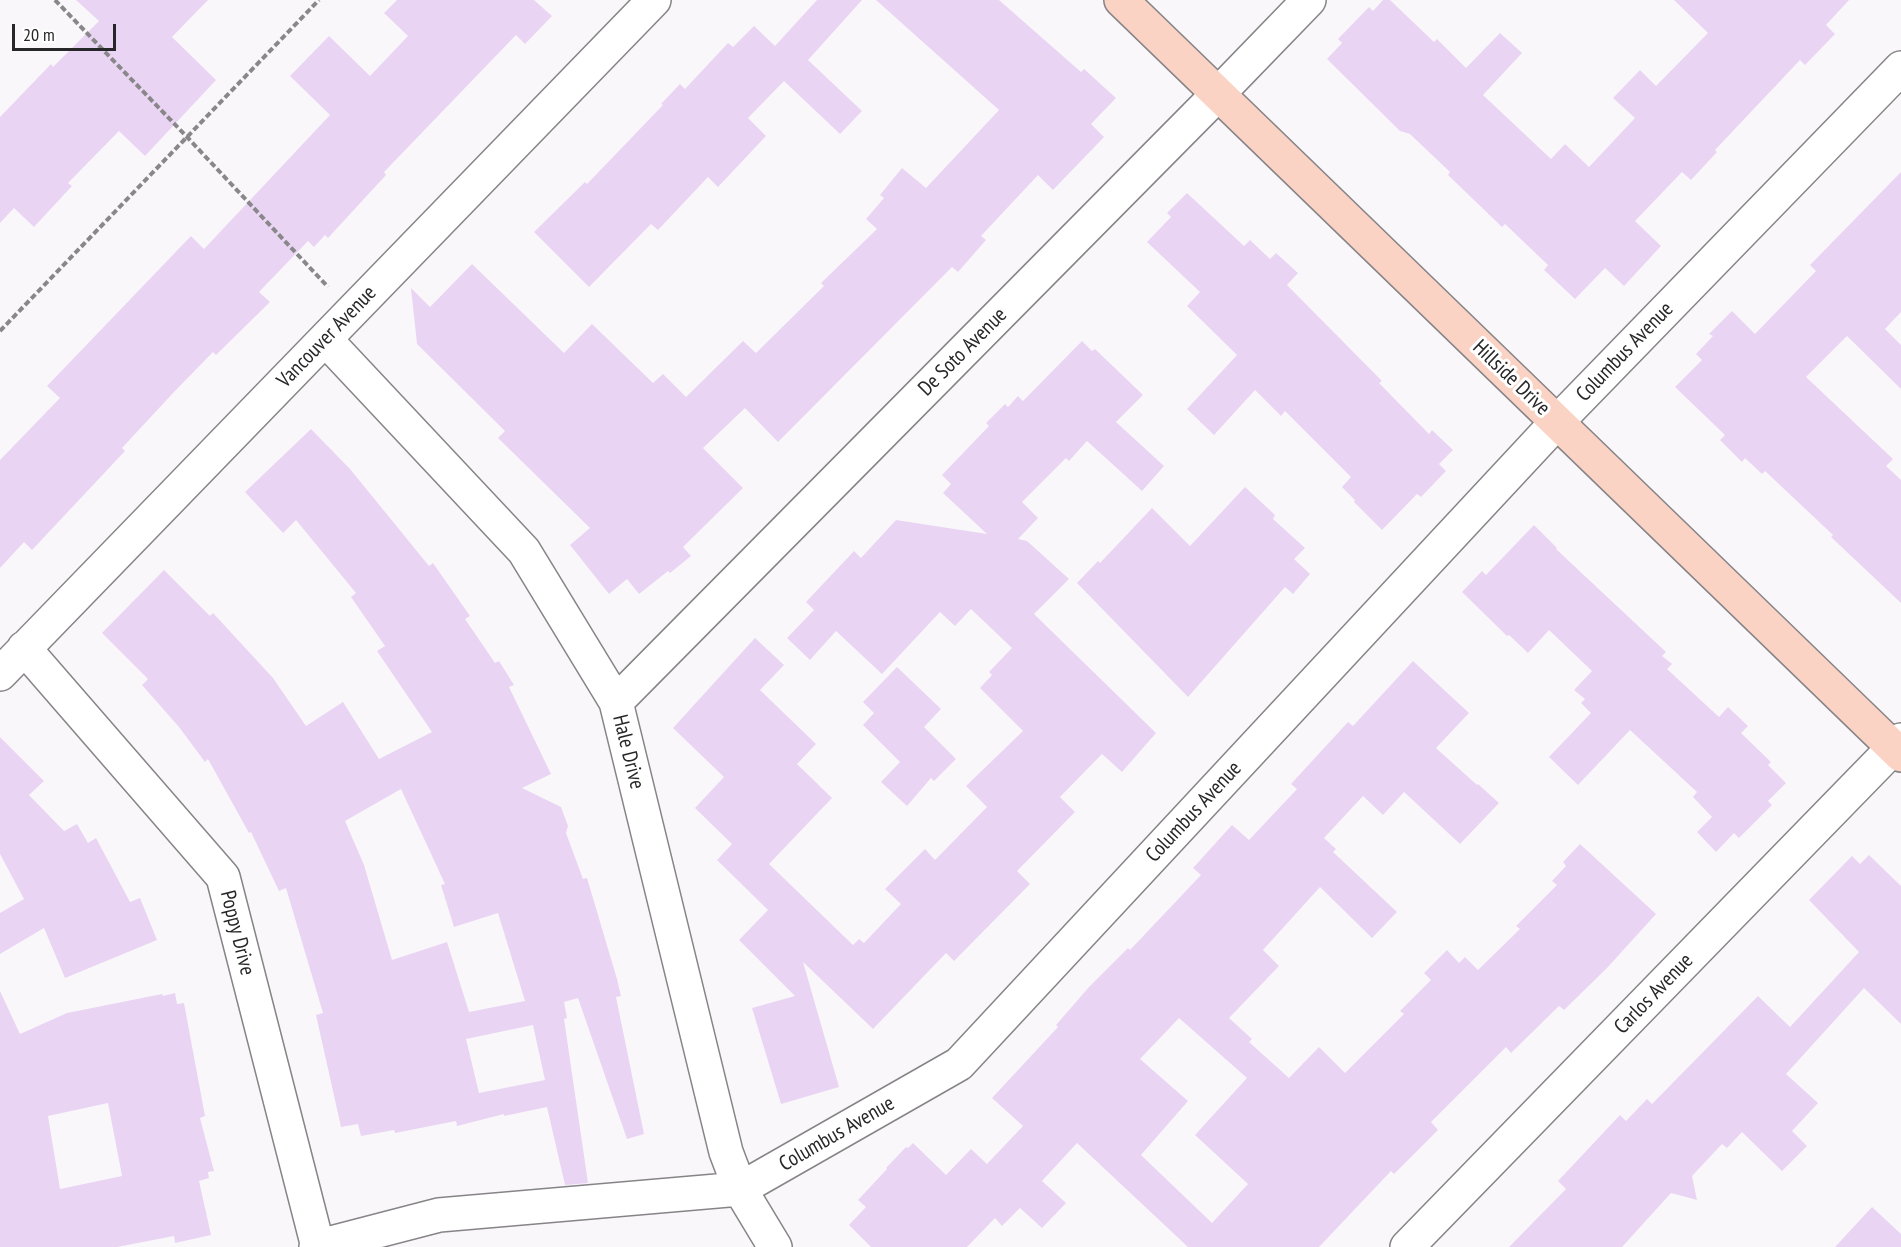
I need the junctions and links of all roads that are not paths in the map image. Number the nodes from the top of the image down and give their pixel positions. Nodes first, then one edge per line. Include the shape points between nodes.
1 (654, 0) edge
2 (1121, 0) edge
3 (1309, 0) edge
4 (1901, 68) edge
5 (1218, 94) junction
6 (325, 339) junction
7 (1557, 422) junction
8 (24, 648) junction
9 (0, 674) edge
10 (616, 702) junction
11 (1898, 748) edge
12 (740, 1189) junction
13 (317, 1247) edge
14 (775, 1247) edge
15 (1407, 1247) edge

1 - 6 street, Vancouver Avenue
2 - 5 main road, Hillside Drive
3 - 5 street, De Soto Avenue
4 - 7 street, Columbus Avenue
5 - 7 main road, Hillside Drive
5 - 10 street, De Soto Avenue
6 - 8 street, Vancouver Avenue
6 - 10 street, Hale Drive via 524,551
7 - 11 main road, Hillside Drive
7 - 12 street, Columbus Avenue via 959,1064
8 - 9 street, Vancouver Avenue
8 - 13 street, Poppy Drive via 223,877
10 - 12 street, Hale Drive via 726,1152
11 - 15 street, Carlos Avenue
12 - 13 street, Columbus Avenue via 439,1215
12 - 14 street, Hale Drive

